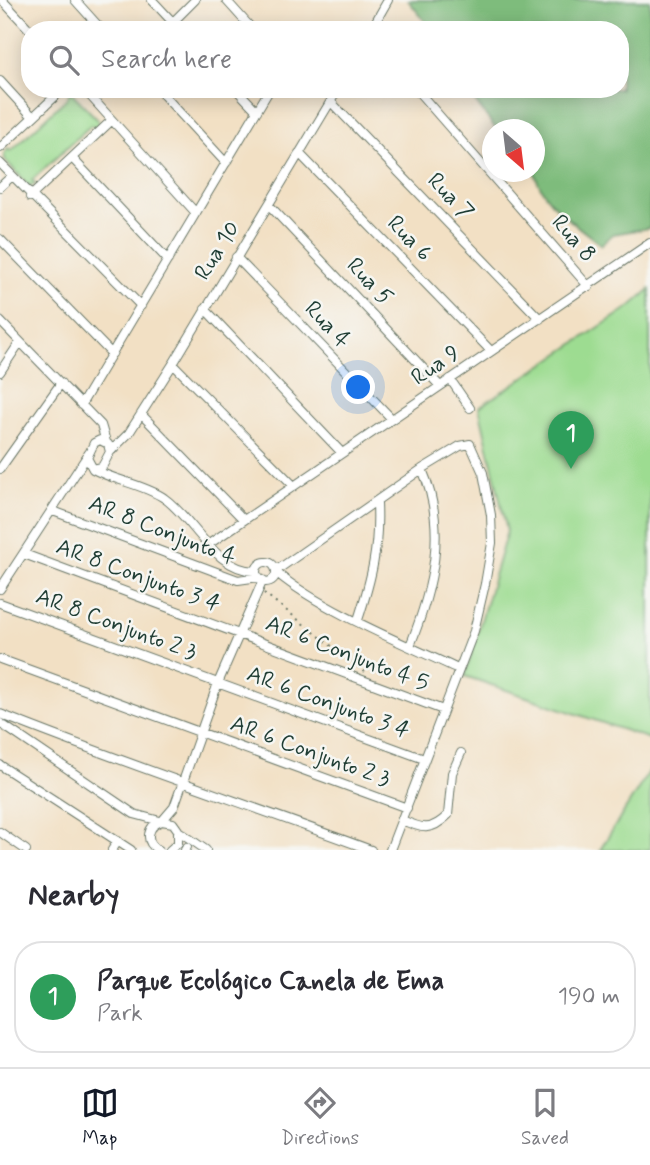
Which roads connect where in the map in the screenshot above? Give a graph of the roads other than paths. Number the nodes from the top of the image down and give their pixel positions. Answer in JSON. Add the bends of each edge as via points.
{"nodes":[{"id":1,"x":2,"y":0,"type":"edge"},
{"id":2,"x":75,"y":0,"type":"edge"},
{"id":3,"x":152,"y":0,"type":"edge"},
{"id":4,"x":195,"y":0,"type":"edge"},
{"id":5,"x":226,"y":0,"type":"edge"},
{"id":6,"x":388,"y":0,"type":"edge"},
{"id":7,"x":22,"y":21,"type":"edge"},
{"id":8,"x":94,"y":21,"type":"edge"},
{"id":9,"x":171,"y":21,"type":"edge"},
{"id":10,"x":180,"y":21,"type":"edge"},
{"id":11,"x":245,"y":21,"type":"edge"},
{"id":12,"x":376,"y":21,"type":"edge"},
{"id":13,"x":0,"y":81,"type":"edge"},
{"id":14,"x":53,"y":98,"type":"edge"},
{"id":15,"x":166,"y":98,"type":"edge"},
{"id":16,"x":245,"y":98,"type":"edge"},
{"id":17,"x":265,"y":98,"type":"edge"},
{"id":18,"x":333,"y":98,"type":"edge"},
{"id":19,"x":424,"y":98,"type":"edge"},
{"id":20,"x":93,"y":99,"type":"edge"},
{"id":21,"x":331,"y":102,"type":"junction"},
{"id":22,"x":257,"y":111,"type":"junction"},
{"id":23,"x":33,"y":117,"type":"junction"},
{"id":24,"x":112,"y":120,"type":"junction"},
{"id":25,"x":0,"y":148,"type":"edge"},
{"id":26,"x":299,"y":153,"type":"junction"},
{"id":27,"x":72,"y":158,"type":"junction"},
{"id":28,"x":0,"y":163,"type":"edge"},
{"id":29,"x":226,"y":163,"type":"junction"},
{"id":30,"x":12,"y":176,"type":"junction"},
{"id":31,"x":0,"y":187,"type":"edge"},
{"id":32,"x":30,"y":197,"type":"junction"},
{"id":33,"x":270,"y":205,"type":"junction"},
{"id":34,"x":196,"y":213,"type":"junction"},
{"id":35,"x":0,"y":239,"type":"edge"},
{"id":36,"x":650,"y":243,"type":"edge"},
{"id":37,"x":236,"y":257,"type":"junction"},
{"id":38,"x":168,"y":260,"type":"junction"},
{"id":39,"x":589,"y":287,"type":"junction"},
{"id":40,"x":141,"y":306,"type":"junction"},
{"id":41,"x":205,"y":309,"type":"junction"},
{"id":42,"x":540,"y":319,"type":"junction"},
{"id":43,"x":0,"y":321,"type":"edge"},
{"id":44,"x":20,"y":342,"type":"junction"},
{"id":45,"x":491,"y":351,"type":"junction"},
{"id":46,"x":112,"y":354,"type":"junction"},
{"id":47,"x":173,"y":364,"type":"junction"},
{"id":48,"x":0,"y":372,"type":"edge"},
{"id":49,"x":450,"y":379,"type":"junction"},
{"id":50,"x":61,"y":383,"type":"junction"},
{"id":51,"x":440,"y":386,"type":"junction"},
{"id":52,"x":81,"y":405,"type":"junction"},
{"id":53,"x":470,"y":408,"type":"dead end"},
{"id":54,"x":141,"y":414,"type":"junction"},
{"id":55,"x":95,"y":418,"type":"junction"},
{"id":56,"x":392,"y":419,"type":"junction"},
{"id":57,"x":94,"y":443,"type":"junction"},
{"id":58,"x":108,"y":446,"type":"junction"},
{"id":59,"x":89,"y":453,"type":"junction"},
{"id":60,"x":341,"y":453,"type":"junction"},
{"id":61,"x":105,"y":464,"type":"junction"},
{"id":62,"x":91,"y":468,"type":"junction"},
{"id":63,"x":0,"y":469,"type":"edge"},
{"id":64,"x":422,"y":469,"type":"junction"},
{"id":65,"x":119,"y":480,"type":"junction"},
{"id":66,"x":70,"y":481,"type":"junction"},
{"id":67,"x":293,"y":485,"type":"junction"},
{"id":68,"x":377,"y":503,"type":"junction"},
{"id":69,"x":53,"y":510,"type":"junction"},
{"id":70,"x":243,"y":519,"type":"junction"},
{"id":71,"x":209,"y":544,"type":"junction"},
{"id":72,"x":24,"y":554,"type":"junction"},
{"id":73,"x":295,"y":557,"type":"junction"},
{"id":74,"x":267,"y":564,"type":"junction"},
{"id":75,"x":267,"y":575,"type":"junction"},
{"id":76,"x":3,"y":576,"type":"edge"},
{"id":77,"x":0,"y":589,"type":"edge"},
{"id":78,"x":0,"y":603,"type":"edge"},
{"id":79,"x":358,"y":620,"type":"junction"},
{"id":80,"x":239,"y":634,"type":"junction"},
{"id":81,"x":410,"y":646,"type":"junction"},
{"id":82,"x":0,"y":659,"type":"edge"},
{"id":83,"x":458,"y":669,"type":"junction"},
{"id":84,"x":218,"y":683,"type":"junction"},
{"id":85,"x":443,"y":710,"type":"junction"},
{"id":86,"x":0,"y":714,"type":"edge"},
{"id":87,"x":0,"y":723,"type":"edge"},
{"id":88,"x":200,"y":734,"type":"junction"},
{"id":89,"x":461,"y":752,"type":"dead end"},
{"id":90,"x":424,"y":759,"type":"junction"},
{"id":91,"x":0,"y":765,"type":"edge"},
{"id":92,"x":183,"y":781,"type":"junction"},
{"id":93,"x":174,"y":808,"type":"junction"},
{"id":94,"x":407,"y":808,"type":"junction"},
{"id":95,"x":134,"y":814,"type":"junction"},
{"id":96,"x":402,"y":820,"type":"junction"},
{"id":97,"x":161,"y":821,"type":"junction"},
{"id":98,"x":178,"y":829,"type":"junction"},
{"id":99,"x":0,"y":832,"type":"edge"},
{"id":100,"x":149,"y":838,"type":"junction"},
{"id":101,"x":118,"y":841,"type":"junction"},
{"id":102,"x":186,"y":848,"type":"edge"},
{"id":103,"x":173,"y":849,"type":"edge"},
{"id":104,"x":203,"y":849,"type":"edge"},
{"id":105,"x":26,"y":850,"type":"edge"},
{"id":106,"x":112,"y":850,"type":"edge"},
{"id":107,"x":131,"y":850,"type":"edge"},
{"id":108,"x":146,"y":850,"type":"edge"},
{"id":109,"x":158,"y":850,"type":"edge"},
{"id":110,"x":370,"y":850,"type":"edge"},
{"id":111,"x":390,"y":850,"type":"edge"}],
"edges":[{"from":1,"to":7,"type":"street"},
{"from":2,"to":8,"type":"street"},
{"from":3,"to":9,"type":"street"},
{"from":4,"to":10,"type":"street"},
{"from":5,"to":11,"type":"street"},
{"from":6,"to":12,"type":"street"},
{"from":13,"to":23,"type":"street"},
{"from":14,"to":23,"type":"street"},
{"from":15,"to":29,"type":"street"},
{"from":16,"to":22,"type":"street"},
{"from":17,"to":22,"type":"street"},
{"from":18,"to":21,"type":"street","name":"Rua 10"},
{"from":19,"to":39,"type":"street","name":"Rua 8"},
{"from":20,"to":24,"type":"street"},
{"from":21,"to":26,"type":"street","name":"Rua 10"},
{"from":21,"to":42,"type":"street","name":"Rua 7"},
{"from":22,"to":29,"type":"street"},
{"from":23,"to":25,"type":"street"},
{"from":24,"to":27,"type":"street"},
{"from":24,"to":34,"type":"street"},
{"from":26,"to":33,"type":"street","name":"Rua 10"},
{"from":26,"to":45,"type":"street","name":"Rua 6"},
{"from":27,"to":32,"type":"street"},
{"from":27,"to":38,"type":"street"},
{"from":28,"to":30,"type":"street"},
{"from":29,"to":34,"type":"street"},
{"from":30,"to":31,"type":"street"},
{"from":30,"to":32,"type":"street"},
{"from":32,"to":40,"type":"street"},
{"from":33,"to":37,"type":"street","name":"Rua 10"},
{"from":33,"to":51,"type":"street","name":"Rua 5"},
{"from":34,"to":38,"type":"street"},
{"from":35,"to":46,"type":"street"},
{"from":36,"to":39,"type":"street","name":"Rua 9"},
{"from":37,"to":41,"type":"street","name":"Rua 10"},
{"from":37,"to":56,"type":"street","name":"Rua 4"},
{"from":38,"to":40,"type":"street"},
{"from":39,"to":42,"type":"street","name":"Rua 9"},
{"from":40,"to":46,"type":"street"},
{"from":41,"to":47,"type":"street","name":"Rua 10"},
{"from":41,"to":60,"type":"street"},
{"from":42,"to":45,"type":"street","name":"Rua 9"},
{"from":43,"to":44,"type":"street"},
{"from":44,"to":48,"type":"street"},
{"from":44,"to":50,"type":"street"},
{"from":45,"to":49,"type":"street","name":"Rua 9"},
{"from":46,"to":52,"type":"street"},
{"from":47,"to":54,"type":"street","name":"Rua 10"},
{"from":47,"to":67,"type":"street"},
{"from":49,"to":51,"type":"street","name":"Rua 9"},
{"from":49,"to":53,"type":"street"},
{"from":50,"to":52,"type":"street"},
{"from":50,"to":63,"type":"street"},
{"from":51,"to":56,"type":"street","name":"Rua 9"},
{"from":52,"to":55,"type":"street"},
{"from":54,"to":58,"type":"street","name":"Rua 10","via":[[129,433]]},
{"from":54,"to":70,"type":"street"},
{"from":55,"to":57,"type":"street","via":[[98,431]]},
{"from":55,"to":58,"type":"street"},
{"from":56,"to":60,"type":"street","name":"Rua 9"},
{"from":57,"to":58,"type":"street"},
{"from":57,"to":59,"type":"street"},
{"from":58,"to":61,"type":"street"},
{"from":59,"to":62,"type":"street","via":[[86,458]]},
{"from":59,"to":66,"type":"street"},
{"from":60,"to":67,"type":"street","name":"Rua 9"},
{"from":61,"to":62,"type":"street"},
{"from":61,"to":65,"type":"street"},
{"from":62,"to":65,"type":"street"},
{"from":62,"to":66,"type":"street"},
{"from":64,"to":68,"type":"street"},
{"from":64,"to":81,"type":"street","via":[[436,513],[437,540],[433,571]]},
{"from":64,"to":83,"type":"street","via":[[465,444],[474,447],[485,483],[492,543],[474,631]]},
{"from":65,"to":71,"type":"street","via":[[166,500]]},
{"from":66,"to":69,"type":"street"},
{"from":67,"to":70,"type":"street","name":"Rua 9"},
{"from":68,"to":73,"type":"street"},
{"from":68,"to":79,"type":"street","via":[[375,566]]},
{"from":69,"to":72,"type":"street"},
{"from":69,"to":75,"type":"street","name":"AR 8 Conjunto 4","via":[[238,580]]},
{"from":70,"to":71,"type":"street","name":"Rua 9"},
{"from":71,"to":75,"type":"street","via":[[238,569]]},
{"from":72,"to":76,"type":"street"},
{"from":72,"to":80,"type":"street","name":"AR 8 Conjunto 3 4"},
{"from":73,"to":74,"type":"street"},
{"from":73,"to":75,"type":"street"},
{"from":74,"to":75,"type":"street"},
{"from":74,"to":75,"type":"street","via":[[258,565]]},
{"from":75,"to":79,"type":"street"},
{"from":75,"to":80,"type":"street"},
{"from":76,"to":77,"type":"street"},
{"from":78,"to":84,"type":"street","name":"AR 8 Conjunto 2 3"},
{"from":79,"to":81,"type":"street"},
{"from":80,"to":84,"type":"street"},
{"from":80,"to":85,"type":"street","name":"AR 6 Conjunto 4 5"},
{"from":81,"to":83,"type":"street"},
{"from":82,"to":88,"type":"street","name":"AR 6 Conjunto 2 3"},
{"from":83,"to":85,"type":"street"},
{"from":84,"to":88,"type":"street"},
{"from":84,"to":90,"type":"street","name":"AR 6 Conjunto 3 4"},
{"from":85,"to":90,"type":"street"},
{"from":86,"to":92,"type":"street","via":[[98,754]]},
{"from":87,"to":95,"type":"street"},
{"from":88,"to":92,"type":"street"},
{"from":88,"to":94,"type":"street","name":"AR 6 Conjunto 2 3"},
{"from":89,"to":96,"type":"street","via":[[452,773],[448,815],[423,830]]},
{"from":90,"to":94,"type":"street"},
{"from":91,"to":101,"type":"street"},
{"from":92,"to":93,"type":"street"},
{"from":92,"to":110,"type":"street"},
{"from":93,"to":97,"type":"street"},
{"from":93,"to":98,"type":"street"},
{"from":94,"to":96,"type":"street"},
{"from":95,"to":97,"type":"street"},
{"from":95,"to":100,"type":"street"},
{"from":96,"to":111,"type":"street"},
{"from":97,"to":98,"type":"street"},
{"from":97,"to":100,"type":"street","via":[[153,825]]},
{"from":98,"to":103,"type":"street"},
{"from":98,"to":104,"type":"street"},
{"from":99,"to":105,"type":"street"},
{"from":100,"to":108,"type":"street"},
{"from":100,"to":109,"type":"street"},
{"from":101,"to":106,"type":"street"},
{"from":101,"to":107,"type":"street"},
{"from":102,"to":103,"type":"street"},
{"from":102,"to":104,"type":"street"}]}
